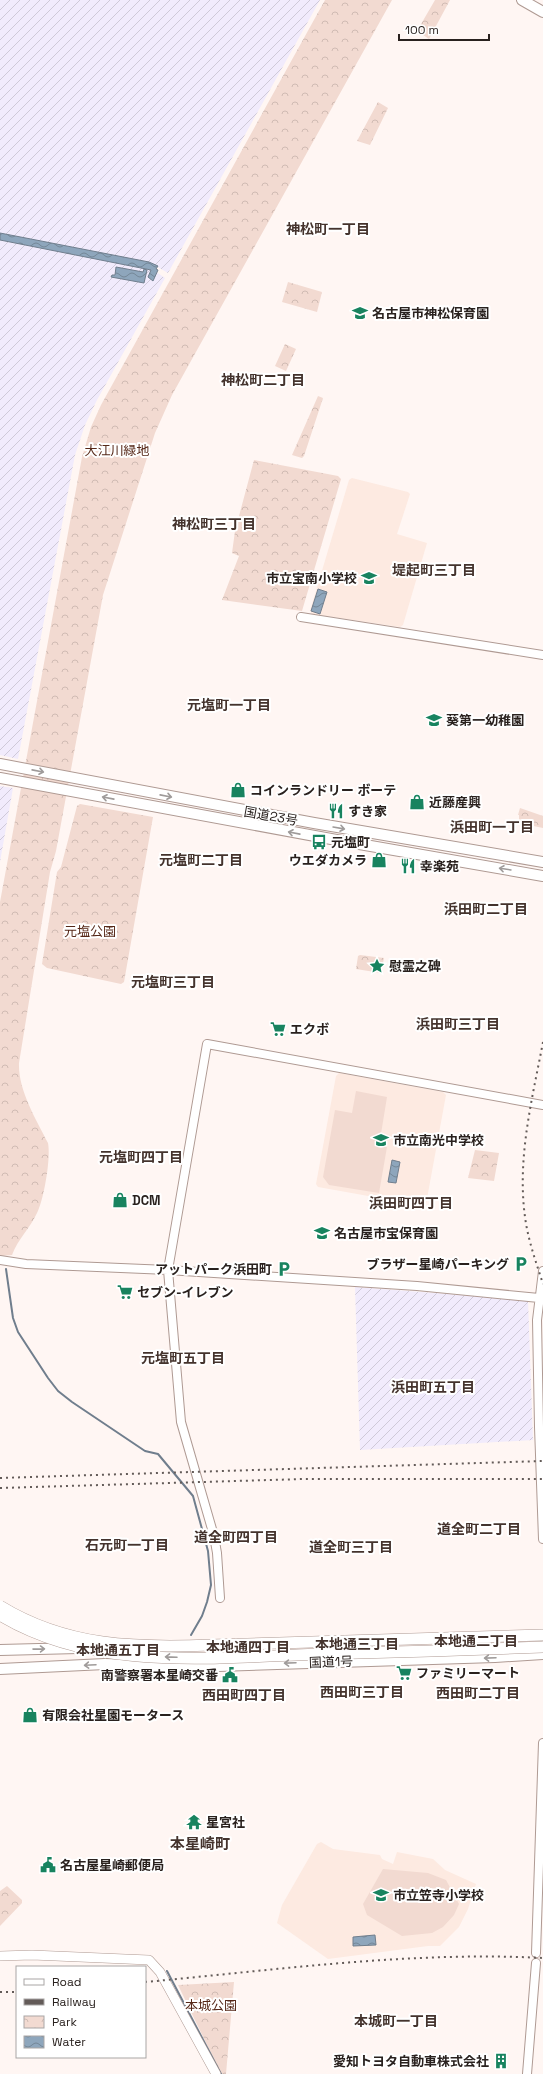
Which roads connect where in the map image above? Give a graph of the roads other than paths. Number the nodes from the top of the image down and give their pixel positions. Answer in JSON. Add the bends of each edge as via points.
{"nodes":[{"id":1,"x":522,"y":0,"type":"edge"},
{"id":2,"x":543,"y":12,"type":"edge"},
{"id":3,"x":301,"y":618,"type":"dead end"},
{"id":4,"x":543,"y":655,"type":"edge"},
{"id":5,"x":0,"y":764,"type":"edge"},
{"id":6,"x":0,"y":778,"type":"edge"},
{"id":7,"x":543,"y":862,"type":"edge"},
{"id":8,"x":543,"y":876,"type":"edge"},
{"id":9,"x":543,"y":1105,"type":"edge"},
{"id":10,"x":0,"y":1260,"type":"edge"},
{"id":11,"x":168,"y":1270,"type":"junction"},
{"id":12,"x":543,"y":1271,"type":"edge"},
{"id":13,"x":539,"y":1298,"type":"junction"},
{"id":14,"x":543,"y":1539,"type":"edge"},
{"id":15,"x":220,"y":1598,"type":"dead end"},
{"id":16,"x":0,"y":1606,"type":"edge"},
{"id":17,"x":0,"y":1615,"type":"edge"},
{"id":18,"x":543,"y":1632,"type":"edge"},
{"id":19,"x":543,"y":1635,"type":"edge"},
{"id":20,"x":543,"y":1641,"type":"edge"},
{"id":21,"x":543,"y":1647,"type":"edge"},
{"id":22,"x":0,"y":1650,"type":"edge"},
{"id":23,"x":543,"y":1654,"type":"edge"},
{"id":24,"x":308,"y":1663,"type":"junction"},
{"id":25,"x":0,"y":1669,"type":"edge"},
{"id":26,"x":543,"y":1743,"type":"edge"},
{"id":27,"x":536,"y":1954,"type":"dead end"},
{"id":28,"x":0,"y":1956,"type":"edge"},
{"id":29,"x":536,"y":1962,"type":"dead end"},
{"id":30,"x":216,"y":2074,"type":"edge"},
{"id":31,"x":527,"y":2074,"type":"edge"}],
"edges":[{"from":1,"to":2,"type":"highway"},
{"from":3,"to":4,"type":"street"},
{"from":5,"to":7,"type":"highway","name":"国道23号","one_way":true,"via":[[245,811]]},
{"from":8,"to":6,"type":"highway","name":"国道23号","one_way":true},
{"from":9,"to":11,"type":"street","via":[[207,1044]]},
{"from":10,"to":11,"type":"street","via":[[26,1264]]},
{"from":11,"to":13,"type":"street","via":[[417,1286]]},
{"from":11,"to":15,"type":"street","via":[[181,1422],[215,1542]]},
{"from":12,"to":13,"type":"street"},
{"from":13,"to":14,"type":"street","via":[[539,1427]]},
{"from":16,"to":19,"type":"highway","bridge":true,"via":[[48,1628],[95,1642],[139,1647]]},
{"from":21,"to":17,"type":"highway","one_way":true,"bridge":true,"via":[[210,1657],[136,1656],[59,1642]]},
{"from":22,"to":18,"type":"highway","name":"国道1号","one_way":true},
{"from":20,"to":24,"type":"highway","via":[[320,1649]]},
{"from":23,"to":24,"type":"highway","name":"国道1号","one_way":true,"via":[[495,1658]]},
{"from":24,"to":25,"type":"highway","name":"国道1号","one_way":true,"via":[[188,1668],[105,1664]]},
{"from":26,"to":27,"type":"street"},
{"from":28,"to":30,"type":"main road","via":[[148,1960],[160,1972]]},
{"from":29,"to":31,"type":"street"}]}
